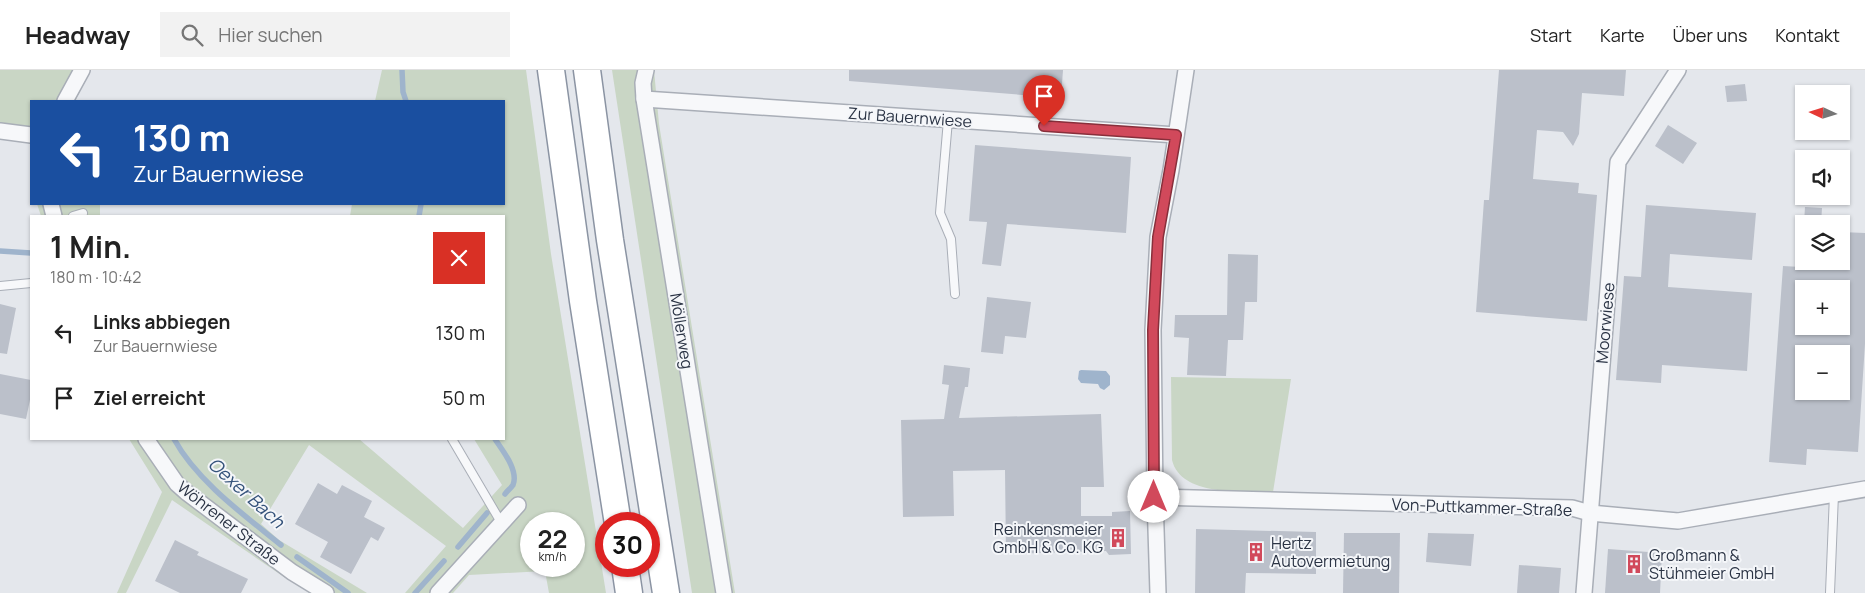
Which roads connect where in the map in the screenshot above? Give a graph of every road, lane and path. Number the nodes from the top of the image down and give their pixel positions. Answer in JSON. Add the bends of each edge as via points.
{"nodes":[{"id":1,"x":82,"y":70,"type":"edge"},
{"id":2,"x":551,"y":70,"type":"edge"},
{"id":3,"x":586,"y":70,"type":"edge"},
{"id":4,"x":646,"y":70,"type":"edge"},
{"id":5,"x":1186,"y":70,"type":"edge"},
{"id":6,"x":1678,"y":70,"type":"edge"},
{"id":7,"x":644,"y":99,"type":"junction"},
{"id":8,"x":67,"y":100,"type":"edge"},
{"id":9,"x":948,"y":120,"type":"junction"},
{"id":10,"x":0,"y":131,"type":"edge"},
{"id":11,"x":30,"y":135,"type":"edge"},
{"id":12,"x":1176,"y":135,"type":"junction"},
{"id":13,"x":83,"y":213,"type":"dead end"},
{"id":14,"x":76,"y":215,"type":"edge"},
{"id":15,"x":30,"y":283,"type":"edge"},
{"id":16,"x":0,"y":286,"type":"edge"},
{"id":17,"x":955,"y":294,"type":"dead end"},
{"id":18,"x":147,"y":440,"type":"edge"},
{"id":19,"x":453,"y":440,"type":"edge"},
{"id":20,"x":1865,"y":489,"type":"edge"},
{"id":21,"x":1834,"y":494,"type":"junction"},
{"id":22,"x":1154,"y":497,"type":"junction"},
{"id":23,"x":518,"y":505,"type":"dead end"},
{"id":24,"x":616,"y":512,"type":"edge"},
{"id":25,"x":1590,"y":513,"type":"junction"},
{"id":26,"x":502,"y":524,"type":"junction"},
{"id":27,"x":627,"y":577,"type":"edge"},
{"id":28,"x":326,"y":593,"type":"edge"},
{"id":29,"x":438,"y":593,"type":"edge"},
{"id":30,"x":629,"y":593,"type":"edge"},
{"id":31,"x":666,"y":593,"type":"edge"},
{"id":32,"x":724,"y":593,"type":"edge"},
{"id":33,"x":1158,"y":593,"type":"edge"},
{"id":34,"x":1584,"y":593,"type":"edge"},
{"id":35,"x":1830,"y":593,"type":"edge"}],
"edges":[{"from":1,"to":8,"type":"street"},
{"from":2,"to":24,"type":"highway"},
{"from":3,"to":31,"type":"highway","via":[[611,250]]},
{"from":4,"to":7,"type":"street","name":"Möllerweg"},
{"from":5,"to":12,"type":"street"},
{"from":6,"to":25,"type":"street","name":"Moorwiese","via":[[1618,162]]},
{"from":7,"to":9,"type":"street","name":"Zur Bauernwiese"},
{"from":7,"to":32,"type":"street","name":"Möllerweg"},
{"from":9,"to":12,"type":"street","name":"Zur Bauernwiese"},
{"from":9,"to":17,"type":"lane","via":[[940,213],[951,239]]},
{"from":10,"to":11,"type":"street"},
{"from":12,"to":22,"type":"street","via":[[1158,237],[1153,330]]},
{"from":13,"to":14,"type":"lane"},
{"from":15,"to":16,"type":"lane"},
{"from":18,"to":28,"type":"street","name":"Wöhrener Straße","via":[[186,492],[292,572]]},
{"from":19,"to":26,"type":"lane"},
{"from":20,"to":21,"type":"street","name":"Von-Puttkammer-Straße"},
{"from":21,"to":25,"type":"street","name":"Von-Puttkammer-Straße","via":[[1678,521]]},
{"from":21,"to":35,"type":"lane"},
{"from":22,"to":25,"type":"street","name":"Von-Puttkammer-Straße","via":[[1572,508]]},
{"from":22,"to":33,"type":"street"},
{"from":23,"to":26,"type":"street"},
{"from":25,"to":34,"type":"street","name":"Moorwiese"},
{"from":26,"to":29,"type":"street"},
{"from":27,"to":30,"type":"highway"}]}
